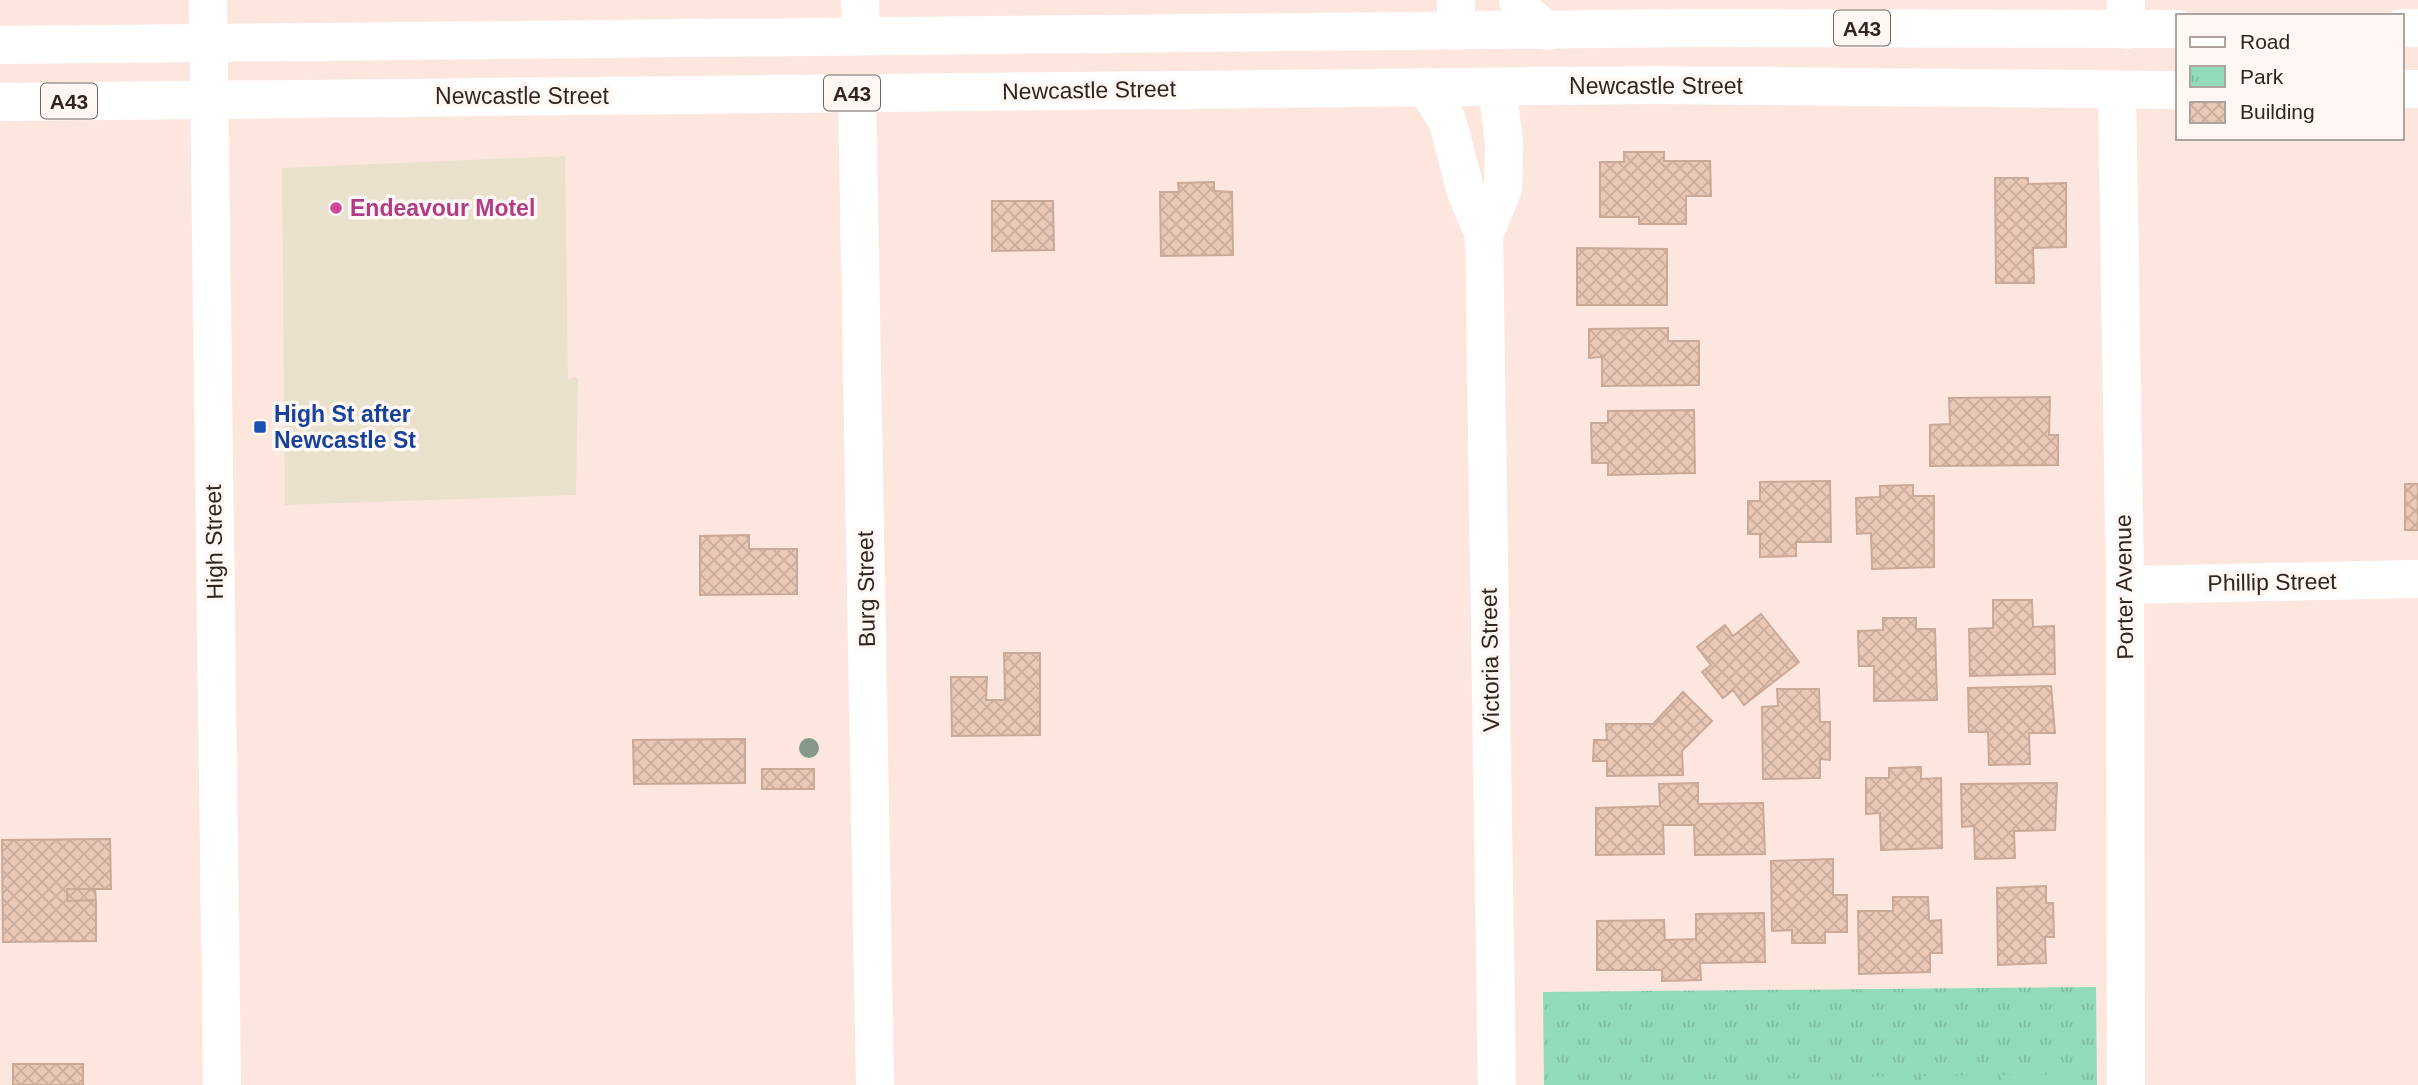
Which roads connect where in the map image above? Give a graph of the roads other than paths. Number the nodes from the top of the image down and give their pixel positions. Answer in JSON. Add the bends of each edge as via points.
{"nodes":[{"id":1,"x":208,"y":0,"type":"edge"},
{"id":2,"x":1518,"y":0,"type":"edge"},
{"id":3,"x":1456,"y":15,"type":"edge"},
{"id":4,"x":2126,"y":15,"type":"edge"},
{"id":5,"x":860,"y":17,"type":"edge"},
{"id":6,"x":2176,"y":28,"type":"edge"},
{"id":7,"x":1547,"y":31,"type":"junction"},
{"id":8,"x":1371,"y":33,"type":"junction"},
{"id":9,"x":208,"y":41,"type":"junction"},
{"id":10,"x":0,"y":45,"type":"edge"},
{"id":11,"x":1566,"y":86,"type":"junction"},
{"id":12,"x":1426,"y":87,"type":"junction"},
{"id":13,"x":1497,"y":87,"type":"junction"},
{"id":14,"x":2117,"y":90,"type":"junction"},
{"id":15,"x":2176,"y":90,"type":"edge"},
{"id":16,"x":857,"y":93,"type":"junction"},
{"id":17,"x":0,"y":102,"type":"edge"},
{"id":18,"x":207,"y":102,"type":"junction"},
{"id":19,"x":1484,"y":235,"type":"junction"},
{"id":20,"x":2418,"y":579,"type":"edge"},
{"id":21,"x":2125,"y":585,"type":"junction"},
{"id":22,"x":222,"y":1085,"type":"edge"},
{"id":23,"x":875,"y":1085,"type":"edge"},
{"id":24,"x":1497,"y":1085,"type":"edge"},
{"id":25,"x":2126,"y":1085,"type":"edge"}],
"edges":[{"from":1,"to":9,"type":"main road","name":"High Street"},
{"from":2,"to":7,"type":"main road"},
{"from":3,"to":7,"type":"main road","number":"A43"},
{"from":3,"to":8,"type":"main road","number":"A43"},
{"from":3,"to":11,"type":"main road","via":[[1482,49]]},
{"from":4,"to":6,"type":"main road","number":"A43"},
{"from":4,"to":7,"type":"main road","number":"A43"},
{"from":5,"to":8,"type":"main road","number":"A43"},
{"from":5,"to":9,"type":"main road","number":"A43"},
{"from":8,"to":13,"type":"main road","via":[[1441,57]]},
{"from":9,"to":10,"type":"main road","number":"A43"},
{"from":9,"to":18,"type":"main road","name":"High Street"},
{"from":11,"to":13,"type":"main road","name":"Newcastle Street","number":"A43"},
{"from":11,"to":14,"type":"main road","name":"Newcastle Street","number":"A43"},
{"from":12,"to":13,"type":"main road","name":"Newcastle Street","number":"A43"},
{"from":12,"to":16,"type":"main road","name":"Newcastle Street","number":"A43"},
{"from":12,"to":19,"type":"main road","name":"Victoria Street","via":[[1447,120],[1465,192]]},
{"from":13,"to":19,"type":"main road","name":"Victoria Street","via":[[1504,142],[1503,189]]},
{"from":14,"to":15,"type":"main road","name":"Newcastle Street","number":"A43"},
{"from":14,"to":21,"type":"main road","name":"Porter Avenue"},
{"from":16,"to":18,"type":"main road","name":"Newcastle Street","number":"A43","via":[[290,97]]},
{"from":16,"to":23,"type":"main road","name":"Burg Street"},
{"from":17,"to":18,"type":"main road","name":"Newcastle Street","number":"A43"},
{"from":18,"to":22,"type":"main road","name":"High Street"},
{"from":19,"to":24,"type":"main road","name":"Victoria Street"},
{"from":20,"to":21,"type":"main road","name":"Phillip Street"},
{"from":21,"to":25,"type":"main road","name":"Porter Avenue"}]}
